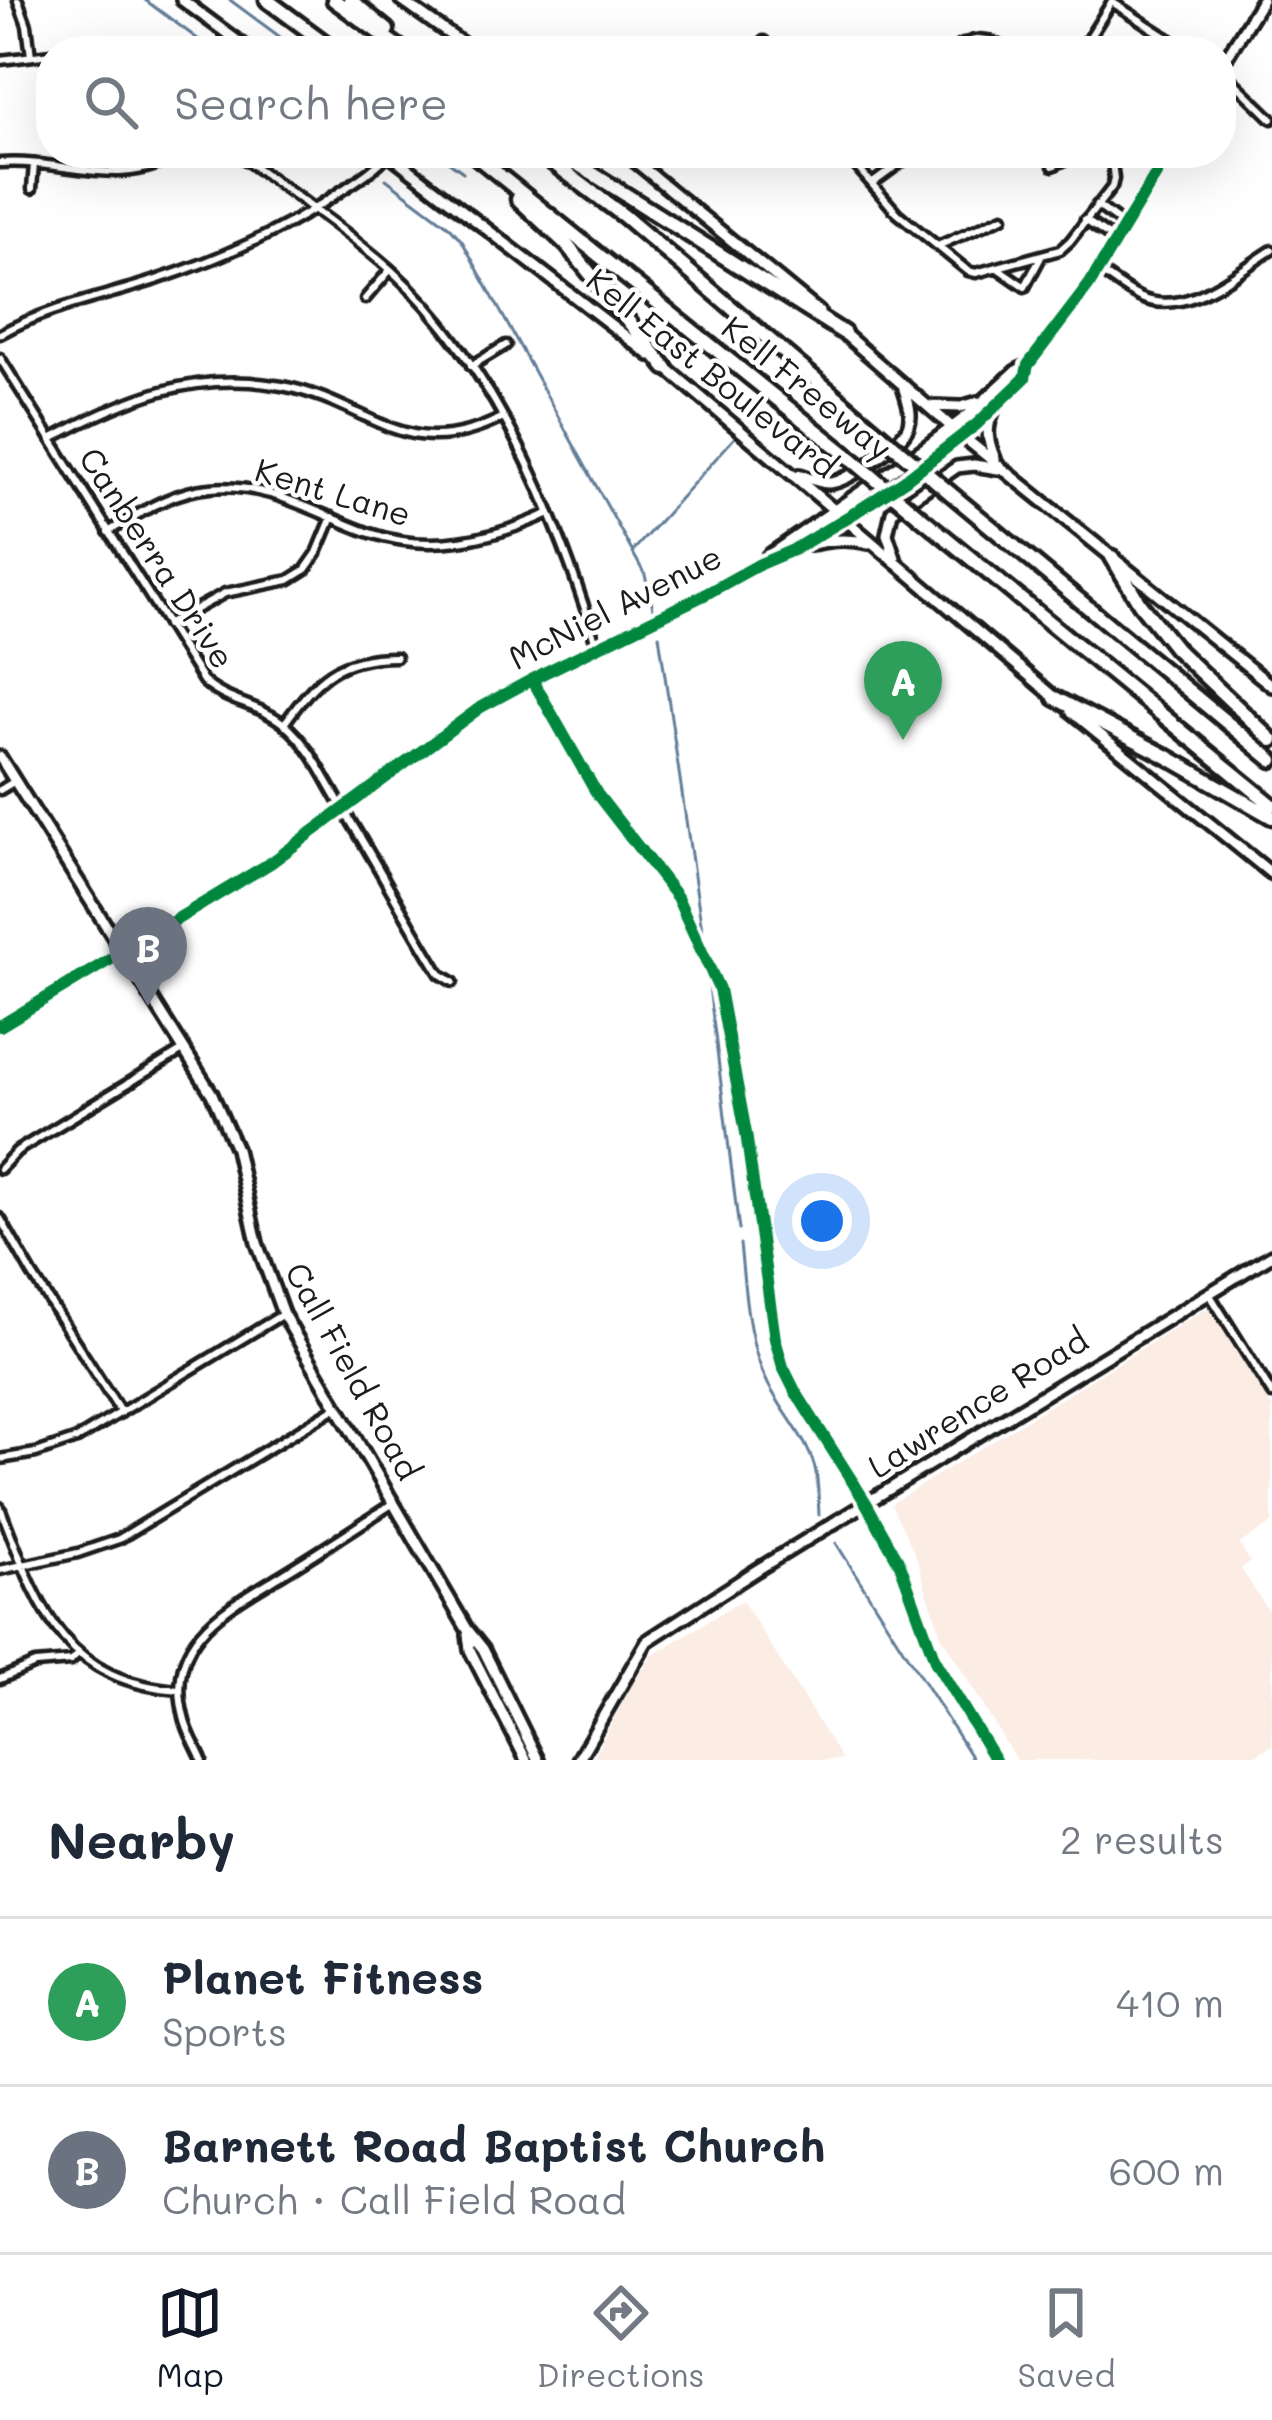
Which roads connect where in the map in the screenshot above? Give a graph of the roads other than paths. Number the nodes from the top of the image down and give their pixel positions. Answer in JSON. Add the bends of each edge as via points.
{"nodes":[{"id":1,"x":18,"y":0,"type":"edge"},
{"id":2,"x":182,"y":0,"type":"edge"},
{"id":3,"x":267,"y":0,"type":"edge"},
{"id":4,"x":334,"y":0,"type":"edge"},
{"id":5,"x":350,"y":0,"type":"edge"},
{"id":6,"x":401,"y":0,"type":"edge"},
{"id":7,"x":1262,"y":0,"type":"edge"},
{"id":8,"x":1113,"y":1,"type":"edge"},
{"id":9,"x":231,"y":36,"type":"edge"},
{"id":10,"x":316,"y":36,"type":"edge"},
{"id":11,"x":386,"y":36,"type":"edge"},
{"id":12,"x":390,"y":36,"type":"edge"},
{"id":13,"x":452,"y":36,"type":"edge"},
{"id":14,"x":1091,"y":36,"type":"edge"},
{"id":15,"x":1166,"y":36,"type":"edge"},
{"id":16,"x":1236,"y":44,"type":"edge"},
{"id":17,"x":31,"y":56,"type":"junction"},
{"id":18,"x":36,"y":56,"type":"edge"},
{"id":19,"x":0,"y":60,"type":"edge"},
{"id":20,"x":1236,"y":84,"type":"edge"},
{"id":21,"x":1272,"y":119,"type":"edge"},
{"id":22,"x":0,"y":163,"type":"edge"},
{"id":23,"x":34,"y":164,"type":"joint"},
{"id":24,"x":68,"y":168,"type":"edge"},
{"id":25,"x":153,"y":168,"type":"edge"},
{"id":26,"x":257,"y":168,"type":"edge"},
{"id":27,"x":374,"y":168,"type":"edge"},
{"id":28,"x":408,"y":168,"type":"edge"},
{"id":29,"x":487,"y":168,"type":"edge"},
{"id":30,"x":490,"y":168,"type":"edge"},
{"id":31,"x":560,"y":168,"type":"edge"},
{"id":32,"x":584,"y":168,"type":"edge"},
{"id":33,"x":644,"y":168,"type":"edge"},
{"id":34,"x":858,"y":168,"type":"edge"},
{"id":35,"x":894,"y":168,"type":"edge"},
{"id":36,"x":1112,"y":168,"type":"edge"},
{"id":37,"x":1160,"y":168,"type":"edge"},
{"id":38,"x":872,"y":184,"type":"junction"},
{"id":39,"x":32,"y":188,"type":"dead end"},
{"id":40,"x":1097,"y":205,"type":"junction"},
{"id":41,"x":314,"y":210,"type":"junction"},
{"id":42,"x":1003,"y":217,"type":"dead end"},
{"id":43,"x":1084,"y":220,"type":"junction"},
{"id":44,"x":1125,"y":226,"type":"junction"},
{"id":45,"x":1116,"y":241,"type":"junction"},
{"id":46,"x":939,"y":245,"type":"junction"},
{"id":47,"x":1272,"y":250,"type":"edge"},
{"id":48,"x":1041,"y":257,"type":"junction"},
{"id":49,"x":999,"y":268,"type":"junction"},
{"id":50,"x":390,"y":270,"type":"junction"},
{"id":51,"x":1098,"y":270,"type":"junction"},
{"id":52,"x":364,"y":299,"type":"dead end"},
{"id":53,"x":844,"y":333,"type":"junction"},
{"id":54,"x":0,"y":334,"type":"edge"},
{"id":55,"x":506,"y":344,"type":"dead end"},
{"id":56,"x":0,"y":358,"type":"edge"},
{"id":57,"x":1028,"y":365,"type":"junction"},
{"id":58,"x":471,"y":366,"type":"junction"},
{"id":59,"x":666,"y":368,"type":"junction"},
{"id":60,"x":904,"y":386,"type":"junction"},
{"id":61,"x":983,"y":400,"type":"junction"},
{"id":62,"x":926,"y":405,"type":"junction"},
{"id":63,"x":998,"y":405,"type":"junction"},
{"id":64,"x":502,"y":418,"type":"junction"},
{"id":65,"x":952,"y":428,"type":"junction"},
{"id":66,"x":962,"y":436,"type":"junction"},
{"id":67,"x":51,"y":440,"type":"junction"},
{"id":68,"x":1000,"y":467,"type":"junction"},
{"id":69,"x":790,"y":471,"type":"junction"},
{"id":70,"x":805,"y":483,"type":"junction"},
{"id":71,"x":835,"y":508,"type":"junction"},
{"id":72,"x":550,"y":513,"type":"junction"},
{"id":73,"x":332,"y":517,"type":"junction"},
{"id":74,"x":846,"y":518,"type":"junction"},
{"id":75,"x":809,"y":526,"type":"junction"},
{"id":76,"x":108,"y":532,"type":"junction"},
{"id":77,"x":876,"y":544,"type":"junction"},
{"id":78,"x":793,"y":550,"type":"junction"},
{"id":79,"x":1112,"y":557,"type":"junction"},
{"id":80,"x":896,"y":562,"type":"junction"},
{"id":81,"x":760,"y":564,"type":"junction"},
{"id":82,"x":167,"y":625,"type":"junction"},
{"id":83,"x":597,"y":647,"type":"junction"},
{"id":84,"x":396,"y":657,"type":"dead end"},
{"id":85,"x":532,"y":679,"type":"junction"},
{"id":86,"x":1272,"y":686,"type":"edge"},
{"id":87,"x":1055,"y":698,"type":"junction"},
{"id":88,"x":284,"y":724,"type":"junction"},
{"id":89,"x":1272,"y":740,"type":"edge"},
{"id":90,"x":0,"y":757,"type":"edge"},
{"id":91,"x":1272,"y":760,"type":"edge"},
{"id":92,"x":15,"y":781,"type":"junction"},
{"id":93,"x":0,"y":790,"type":"edge"},
{"id":94,"x":1272,"y":805,"type":"edge"},
{"id":95,"x":344,"y":810,"type":"junction"},
{"id":96,"x":1272,"y":817,"type":"edge"},
{"id":97,"x":1272,"y":874,"type":"edge"},
{"id":98,"x":123,"y":950,"type":"junction"},
{"id":99,"x":453,"y":982,"type":"dead end"},
{"id":100,"x":1,"y":1023,"type":"edge"},
{"id":101,"x":186,"y":1048,"type":"junction"},
{"id":102,"x":0,"y":1168,"type":"edge"},
{"id":103,"x":0,"y":1218,"type":"edge"},
{"id":104,"x":1272,"y":1255,"type":"edge"},
{"id":105,"x":1209,"y":1293,"type":"junction"},
{"id":106,"x":283,"y":1314,"type":"junction"},
{"id":107,"x":1272,"y":1394,"type":"edge"},
{"id":108,"x":337,"y":1407,"type":"junction"},
{"id":109,"x":121,"y":1413,"type":"junction"},
{"id":110,"x":0,"y":1460,"type":"edge"},
{"id":111,"x":394,"y":1503,"type":"junction"},
{"id":112,"x":866,"y":1503,"type":"junction"},
{"id":113,"x":0,"y":1507,"type":"edge"},
{"id":114,"x":23,"y":1564,"type":"junction"},
{"id":115,"x":0,"y":1570,"type":"edge"},
{"id":116,"x":467,"y":1629,"type":"junction"},
{"id":117,"x":78,"y":1654,"type":"junction"},
{"id":118,"x":0,"y":1679,"type":"edge"},
{"id":119,"x":180,"y":1690,"type":"junction"},
{"id":120,"x":202,"y":1760,"type":"edge"},
{"id":121,"x":526,"y":1760,"type":"edge"},
{"id":122,"x":538,"y":1760,"type":"edge"},
{"id":123,"x":578,"y":1760,"type":"edge"},
{"id":124,"x":995,"y":1760,"type":"edge"}],
"edges":[{"from":1,"to":17,"type":"street"},
{"from":2,"to":9,"type":"main road"},
{"from":3,"to":10,"type":"highway"},
{"from":4,"to":11,"type":"highway"},
{"from":5,"to":12,"type":"highway"},
{"from":6,"to":13,"type":"main road"},
{"from":7,"to":16,"type":"main road"},
{"from":8,"to":14,"type":"street"},
{"from":8,"to":15,"type":"street"},
{"from":17,"to":18,"type":"street"},
{"from":17,"to":19,"type":"street"},
{"from":20,"to":21,"type":"street"},
{"from":22,"to":23,"type":"street"},
{"from":23,"to":39,"type":"street"},
{"from":24,"to":25,"type":"street"},
{"from":26,"to":41,"type":"street"},
{"from":27,"to":41,"type":"street"},
{"from":28,"to":59,"type":"main road","name":"Kell East Boulevard"},
{"from":29,"to":59,"type":"highway","via":[[567,245]]},
{"from":30,"to":94,"type":"highway","name":"Kell Freeway","bridge":true},
{"from":31,"to":91,"type":"highway","name":"Kell Freeway","bridge":true},
{"from":32,"to":53,"type":"highway"},
{"from":33,"to":53,"type":"main road"},
{"from":34,"to":38,"type":"street"},
{"from":35,"to":38,"type":"street"},
{"from":36,"to":40,"type":"street","via":[[1112,187]]},
{"from":37,"to":44,"type":"main road","name":"McNiel Avenue"},
{"from":38,"to":46,"type":"street"},
{"from":40,"to":43,"type":"street"},
{"from":40,"to":44,"type":"street"},
{"from":41,"to":50,"type":"street"},
{"from":41,"to":54,"type":"street","via":[[196,266]]},
{"from":42,"to":46,"type":"street"},
{"from":43,"to":45,"type":"street"},
{"from":43,"to":48,"type":"street","via":[[1066,246]]},
{"from":44,"to":45,"type":"main road","name":"McNiel Avenue"},
{"from":45,"to":51,"type":"main road","name":"McNiel Avenue"},
{"from":46,"to":49,"type":"street","via":[[968,271]]},
{"from":47,"to":51,"type":"street","via":[[1179,302],[1138,297]]},
{"from":48,"to":49,"type":"street"},
{"from":48,"to":49,"type":"street","via":[[1025,287]]},
{"from":50,"to":52,"type":"street"},
{"from":50,"to":58,"type":"street"},
{"from":51,"to":57,"type":"main road","name":"McNiel Avenue"},
{"from":53,"to":60,"type":"main road"},
{"from":55,"to":58,"type":"street"},
{"from":56,"to":67,"type":"street","name":"Canberra Drive"},
{"from":57,"to":61,"type":"main road","name":"McNiel Avenue"},
{"from":57,"to":63,"type":"main road","name":"McNiel Avenue"},
{"from":58,"to":64,"type":"street"},
{"from":59,"to":69,"type":"main road","name":"Kell East Boulevard"},
{"from":60,"to":62,"type":"main road"},
{"from":60,"to":69,"type":"main road","via":[[904,435],[854,475],[825,483]]},
{"from":61,"to":62,"type":"main road"},
{"from":61,"to":65,"type":"main road","name":"McNiel Avenue"},
{"from":62,"to":65,"type":"main road"},
{"from":63,"to":66,"type":"main road","name":"McNiel Avenue"},
{"from":63,"to":68,"type":"main road","via":[[987,429]]},
{"from":64,"to":67,"type":"street","via":[[457,435],[406,434],[310,393],[210,381],[105,409]]},
{"from":64,"to":72,"type":"street"},
{"from":65,"to":66,"type":"main road"},
{"from":65,"to":71,"type":"main road","name":"McNiel Avenue"},
{"from":66,"to":68,"type":"main road"},
{"from":66,"to":74,"type":"main road","name":"McNiel Avenue"},
{"from":67,"to":76,"type":"street","name":"Canberra Drive"},
{"from":68,"to":79,"type":"main road"},
{"from":68,"to":80,"type":"main road","via":[[957,466],[892,512],[887,534]]},
{"from":69,"to":70,"type":"main road","name":"Kell East Boulevard"},
{"from":70,"to":71,"type":"main road","name":"Kell East Boulevard"},
{"from":70,"to":75,"type":"main road","via":[[815,508]]},
{"from":71,"to":74,"type":"main road","name":"Kell East Boulevard"},
{"from":71,"to":75,"type":"main road","name":"McNiel Avenue"},
{"from":72,"to":73,"type":"street","name":"Kent Lane","via":[[456,543],[385,537]]},
{"from":72,"to":83,"type":"street"},
{"from":73,"to":76,"type":"street","name":"Kent Lane","via":[[276,494],[210,488],[177,494]]},
{"from":73,"to":82,"type":"street","via":[[305,570],[226,593]]},
{"from":74,"to":77,"type":"main road","name":"Kell East Boulevard"},
{"from":74,"to":78,"type":"main road","name":"McNiel Avenue"},
{"from":75,"to":81,"type":"main road","name":"McNiel Avenue"},
{"from":76,"to":82,"type":"street","name":"Canberra Drive"},
{"from":77,"to":78,"type":"main road","via":[[852,538]]},
{"from":77,"to":80,"type":"main road","name":"Kell East Boulevard"},
{"from":78,"to":81,"type":"main road","name":"McNiel Avenue"},
{"from":79,"to":86,"type":"main road"},
{"from":79,"to":89,"type":"highway","via":[[1176,649]]},
{"from":80,"to":87,"type":"main road","name":"Kell East Boulevard"},
{"from":81,"to":83,"type":"main road","name":"McNiel Avenue"},
{"from":82,"to":88,"type":"street","name":"Canberra Drive","via":[[209,687]]},
{"from":83,"to":85,"type":"main road","name":"McNiel Avenue"},
{"from":84,"to":88,"type":"street","via":[[337,669]]},
{"from":85,"to":95,"type":"main road","name":"McNiel Avenue","via":[[467,716]]},
{"from":85,"to":112,"type":"main road","via":[[597,794],[677,897],[718,989],[783,1367]]},
{"from":87,"to":96,"type":"highway"},
{"from":87,"to":97,"type":"main road","name":"Kell East Boulevard"},
{"from":88,"to":95,"type":"street","name":"Canberra Drive"},
{"from":90,"to":92,"type":"main road","name":"Call Field Road"},
{"from":92,"to":93,"type":"street"},
{"from":92,"to":98,"type":"main road","name":"Call Field Road"},
{"from":95,"to":98,"type":"main road","name":"McNiel Avenue"},
{"from":95,"to":99,"type":"street","name":"Canberra Drive","via":[[440,974]]},
{"from":98,"to":100,"type":"main road","name":"McNiel Avenue"},
{"from":98,"to":101,"type":"main road","name":"Call Field Road"},
{"from":101,"to":102,"type":"street"},
{"from":101,"to":106,"type":"main road","name":"Call Field Road","via":[[236,1149],[256,1244]]},
{"from":103,"to":109,"type":"street"},
{"from":104,"to":105,"type":"main road","name":"Lawrence Road"},
{"from":105,"to":107,"type":"street"},
{"from":105,"to":112,"type":"main road","name":"Lawrence Road"},
{"from":106,"to":108,"type":"main road","name":"Call Field Road"},
{"from":106,"to":109,"type":"street"},
{"from":108,"to":111,"type":"main road","name":"Call Field Road"},
{"from":108,"to":114,"type":"street","via":[[119,1539]]},
{"from":109,"to":110,"type":"street","via":[[66,1443]]},
{"from":111,"to":116,"type":"main road","name":"Call Field Road"},
{"from":111,"to":119,"type":"street","via":[[212,1618],[191,1645]]},
{"from":112,"to":123,"type":"main road","name":"Lawrence Road","via":[[647,1641]]},
{"from":112,"to":124,"type":"main road","via":[[936,1664]]},
{"from":113,"to":114,"type":"street"},
{"from":114,"to":115,"type":"street"},
{"from":114,"to":117,"type":"street","via":[[43,1610]]},
{"from":116,"to":121,"type":"main road","name":"Call Field Road"},
{"from":116,"to":122,"type":"main road","name":"Call Field Road"},
{"from":117,"to":118,"type":"street"},
{"from":117,"to":119,"type":"street","via":[[112,1676]]},
{"from":119,"to":120,"type":"street"}]}
